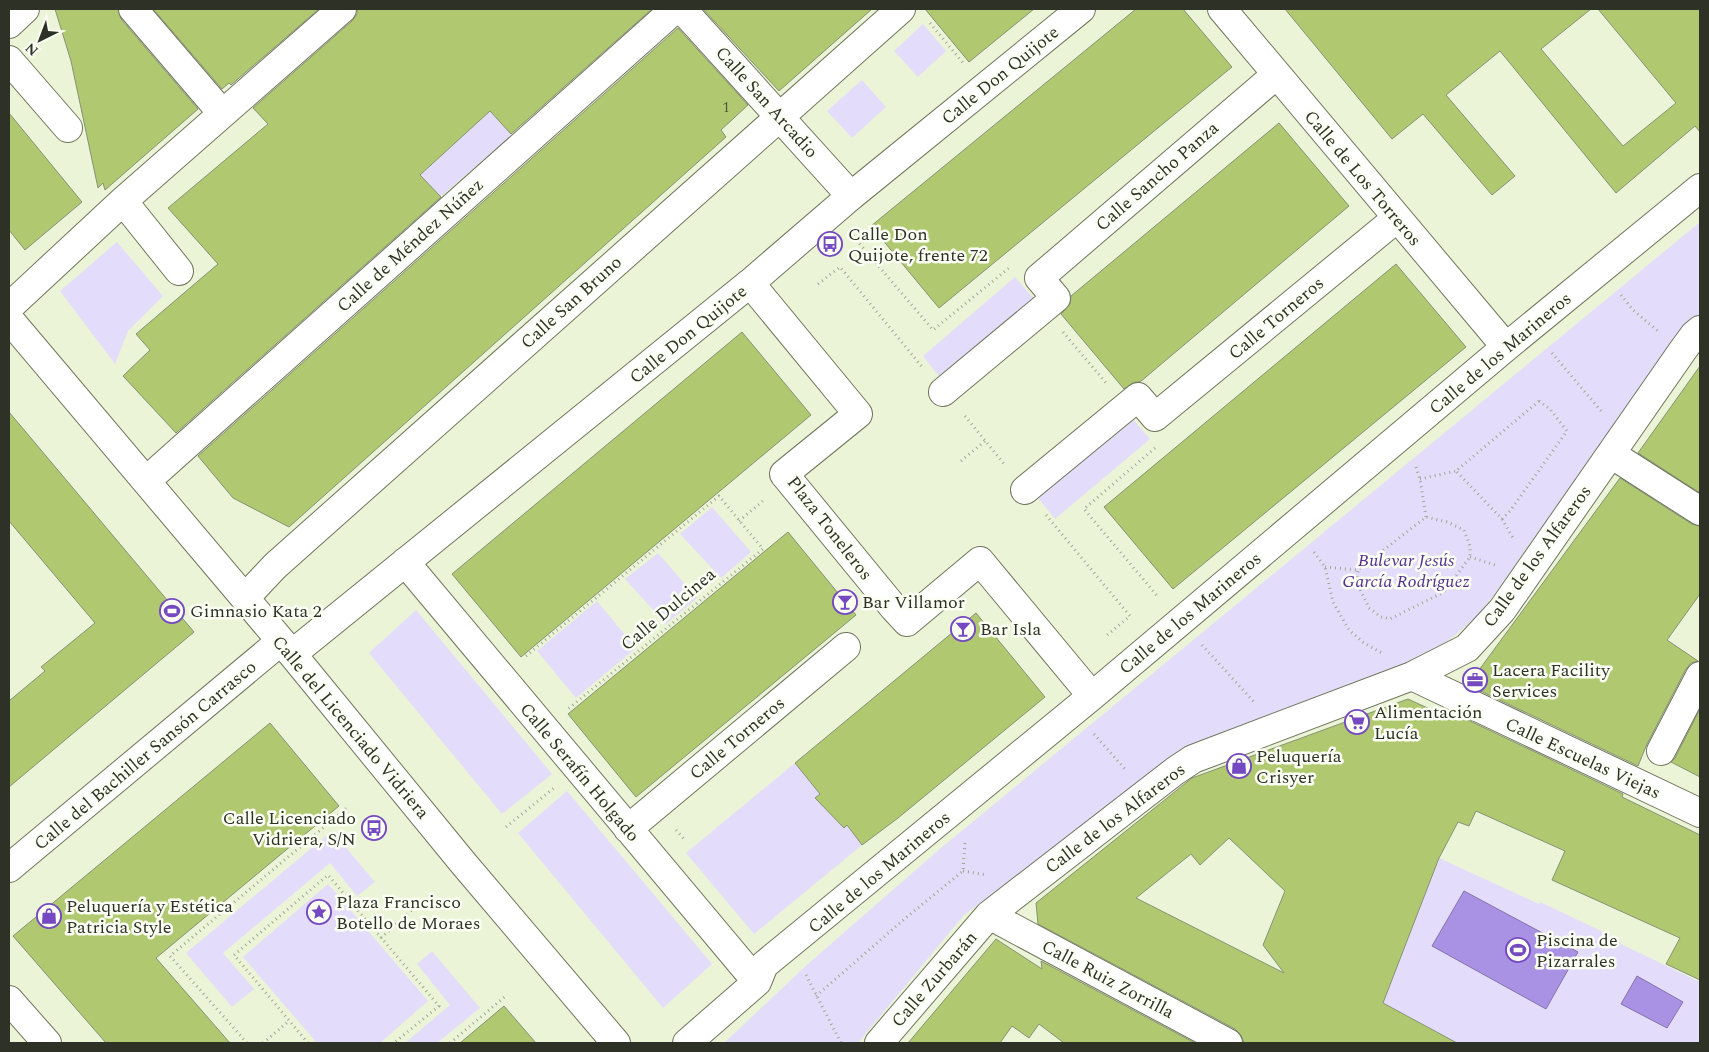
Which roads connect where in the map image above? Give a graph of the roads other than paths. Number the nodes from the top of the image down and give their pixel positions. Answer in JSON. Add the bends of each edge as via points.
{"nodes":[{"id":1,"x":25,"y":9,"type":"edge"},
{"id":2,"x":133,"y":9,"type":"edge"},
{"id":3,"x":342,"y":9,"type":"edge"},
{"id":4,"x":675,"y":9,"type":"edge"},
{"id":5,"x":682,"y":9,"type":"edge"},
{"id":6,"x":901,"y":9,"type":"edge"},
{"id":7,"x":1081,"y":9,"type":"edge"},
{"id":8,"x":1222,"y":9,"type":"edge"},
{"id":9,"x":9,"y":24,"type":"edge"},
{"id":10,"x":9,"y":60,"type":"edge"},
{"id":11,"x":1276,"y":75,"type":"junction"},
{"id":12,"x":222,"y":113,"type":"junction"},
{"id":13,"x":779,"y":116,"type":"junction"},
{"id":14,"x":68,"y":128,"type":"dead end"},
{"id":15,"x":1700,"y":188,"type":"edge"},
{"id":16,"x":851,"y":196,"type":"junction"},
{"id":17,"x":123,"y":201,"type":"junction"},
{"id":18,"x":1397,"y":218,"type":"junction"},
{"id":19,"x":178,"y":271,"type":"dead end"},
{"id":20,"x":750,"y":283,"type":"junction"},
{"id":21,"x":9,"y":307,"type":"edge"},
{"id":22,"x":9,"y":318,"type":"edge"},
{"id":23,"x":1700,"y":330,"type":"edge"},
{"id":24,"x":1506,"y":347,"type":"junction"},
{"id":25,"x":943,"y":392,"type":"road end"},
{"id":26,"x":1611,"y":454,"type":"junction"},
{"id":27,"x":146,"y":481,"type":"junction"},
{"id":28,"x":1025,"y":490,"type":"road end"},
{"id":29,"x":1700,"y":511,"type":"edge"},
{"id":30,"x":405,"y":562,"type":"junction"},
{"id":31,"x":245,"y":598,"type":"junction"},
{"id":32,"x":846,"y":647,"type":"dead end"},
{"id":33,"x":286,"y":648,"type":"junction"},
{"id":34,"x":1412,"y":676,"type":"junction"},
{"id":35,"x":1700,"y":676,"type":"edge"},
{"id":36,"x":1092,"y":696,"type":"junction"},
{"id":37,"x":1661,"y":751,"type":"dead end"},
{"id":38,"x":1700,"y":813,"type":"edge"},
{"id":39,"x":628,"y":829,"type":"junction"},
{"id":40,"x":9,"y":868,"type":"edge"},
{"id":41,"x":989,"y":915,"type":"junction"},
{"id":42,"x":757,"y":982,"type":"junction"},
{"id":43,"x":9,"y":1000,"type":"edge"},
{"id":44,"x":47,"y":1043,"type":"edge"},
{"id":45,"x":616,"y":1043,"type":"edge"},
{"id":46,"x":687,"y":1043,"type":"edge"},
{"id":47,"x":879,"y":1043,"type":"edge"},
{"id":48,"x":1228,"y":1043,"type":"edge"}],
"edges":[{"from":1,"to":9,"type":"street"},
{"from":2,"to":12,"type":"street"},
{"from":3,"to":12,"type":"street"},
{"from":4,"to":27,"type":"street","name":"Calle de Méndez Núñez"},
{"from":5,"to":13,"type":"street","name":"Calle San Arcadio"},
{"from":6,"to":13,"type":"street","name":"Calle San Bruno"},
{"from":7,"to":16,"type":"street","name":"Calle Don Quijote"},
{"from":8,"to":11,"type":"street","name":"Calle de Los Torreros"},
{"from":10,"to":14,"type":"street"},
{"from":11,"to":18,"type":"street","name":"Calle de Los Torreros"},
{"from":11,"to":25,"type":"street","name":"Calle Sancho Panza","via":[[1039,278],[1056,298]]},
{"from":12,"to":17,"type":"street"},
{"from":13,"to":16,"type":"street","name":"Calle San Arcadio"},
{"from":13,"to":31,"type":"street","name":"Calle San Bruno","via":[[275,566]]},
{"from":15,"to":24,"type":"street","name":"Calle de los Marineros"},
{"from":16,"to":20,"type":"street","name":"Calle Don Quijote"},
{"from":17,"to":19,"type":"street"},
{"from":17,"to":21,"type":"street"},
{"from":18,"to":24,"type":"street","name":"Calle de Los Torreros"},
{"from":18,"to":28,"type":"street","name":"Calle Torneros","via":[[1155,418],[1138,397]]},
{"from":20,"to":30,"type":"street","name":"Calle Don Quijote"},
{"from":20,"to":36,"type":"street","name":"Plaza Toneleros","via":[[858,414],[784,474],[888,600],[907,622],[980,561]]},
{"from":22,"to":27,"type":"street","name":"Calle del Licenciado Vidriera"},
{"from":23,"to":26,"type":"street","name":"Calle de los Alfareros"},
{"from":24,"to":36,"type":"street","name":"Calle de los Marineros"},
{"from":26,"to":29,"type":"street"},
{"from":26,"to":34,"type":"street","name":"Calle de los Alfareros","via":[[1502,610],[1467,648]]},
{"from":27,"to":31,"type":"street","name":"Calle del Licenciado Vidriera"},
{"from":30,"to":33,"type":"street","name":"Calle Don Quijote"},
{"from":30,"to":39,"type":"street","name":"Calle Serafín Holgado"},
{"from":31,"to":33,"type":"street","name":"Calle del Licenciado Vidriera"},
{"from":32,"to":39,"type":"street","name":"Calle Torneros"},
{"from":33,"to":40,"type":"street","name":"Calle del Bachiller Sansón Carrasco"},
{"from":33,"to":45,"type":"street","name":"Calle del Licenciado Vidriera"},
{"from":34,"to":38,"type":"street","name":"Calle Escuelas Viejas"},
{"from":34,"to":41,"type":"street","name":"Calle de los Alfareros","via":[[1193,759]]},
{"from":35,"to":37,"type":"street"},
{"from":36,"to":42,"type":"street","name":"Calle de los Marineros","via":[[764,965]]},
{"from":39,"to":42,"type":"street","name":"Calle Serafín Holgado"},
{"from":41,"to":47,"type":"street","name":"Calle Zurbarán"},
{"from":41,"to":48,"type":"street","name":"Calle Ruiz Zorrilla"},
{"from":42,"to":46,"type":"street","name":"Calle de los Marineros"},
{"from":43,"to":44,"type":"street"}]}
